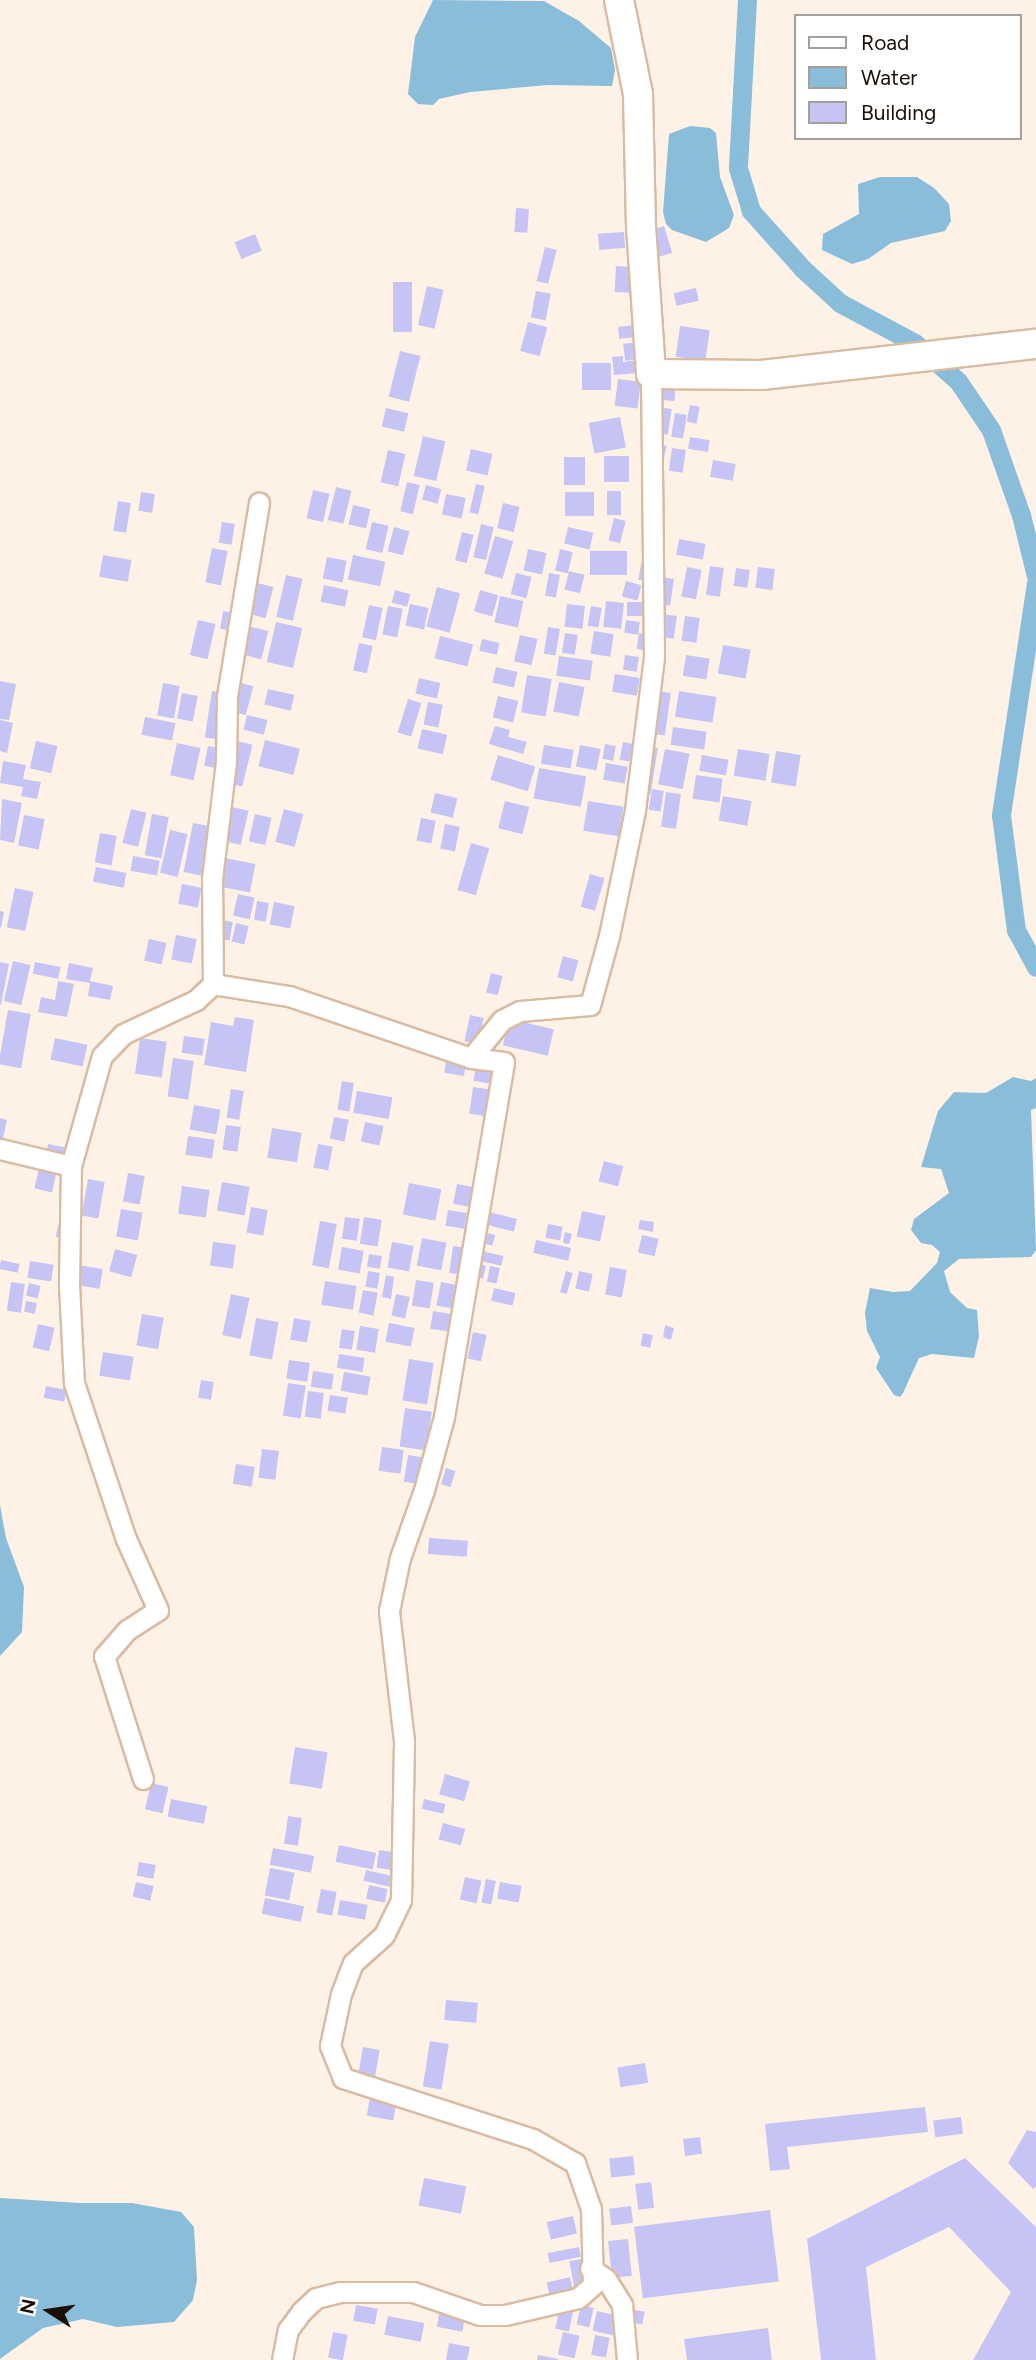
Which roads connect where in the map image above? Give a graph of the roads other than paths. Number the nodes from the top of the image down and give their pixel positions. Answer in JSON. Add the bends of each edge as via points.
{"nodes":[{"id":1,"x":619,"y":0,"type":"edge"},
{"id":2,"x":1036,"y":344,"type":"edge"},
{"id":3,"x":651,"y":374,"type":"junction"},
{"id":4,"x":259,"y":503,"type":"dead end"},
{"id":5,"x":214,"y":985,"type":"junction"},
{"id":6,"x":471,"y":1058,"type":"junction"},
{"id":7,"x":0,"y":1149,"type":"edge"},
{"id":8,"x":71,"y":1166,"type":"junction"},
{"id":9,"x":143,"y":1779,"type":"dead end"},
{"id":10,"x":590,"y":2268,"type":"junction"},
{"id":11,"x":282,"y":2360,"type":"edge"},
{"id":12,"x":627,"y":2360,"type":"edge"}],
"edges":[{"from":1,"to":3,"type":"street","via":[[638,94],[640,226]]},
{"from":2,"to":3,"type":"street","via":[[762,375]]},
{"from":3,"to":6,"type":"street","via":[[654,657],[635,810],[609,936],[590,1005],[520,1011],[502,1020]]},
{"from":4,"to":5,"type":"street","via":[[227,696],[226,762],[212,879]]},
{"from":5,"to":6,"type":"street","via":[[289,996]]},
{"from":5,"to":8,"type":"street","via":[[196,1000],[123,1034],[102,1056]]},
{"from":6,"to":10,"type":"street","via":[[504,1062],[444,1417],[400,1558],[390,1611],[404,1741],[401,1900],[384,1935],[353,1963],[330,2046],[342,2078],[533,2139],[575,2163],[591,2209]]},
{"from":7,"to":8,"type":"street"},
{"from":8,"to":9,"type":"street","via":[[69,1285],[75,1383],[126,1539],[158,1610],[127,1630],[104,1656]]},
{"from":10,"to":11,"type":"street","via":[[593,2285],[578,2298],[505,2315],[480,2315],[412,2292],[340,2292],[316,2298],[288,2330]]},
{"from":10,"to":12,"type":"street","via":[[606,2279],[622,2305]]}]}
